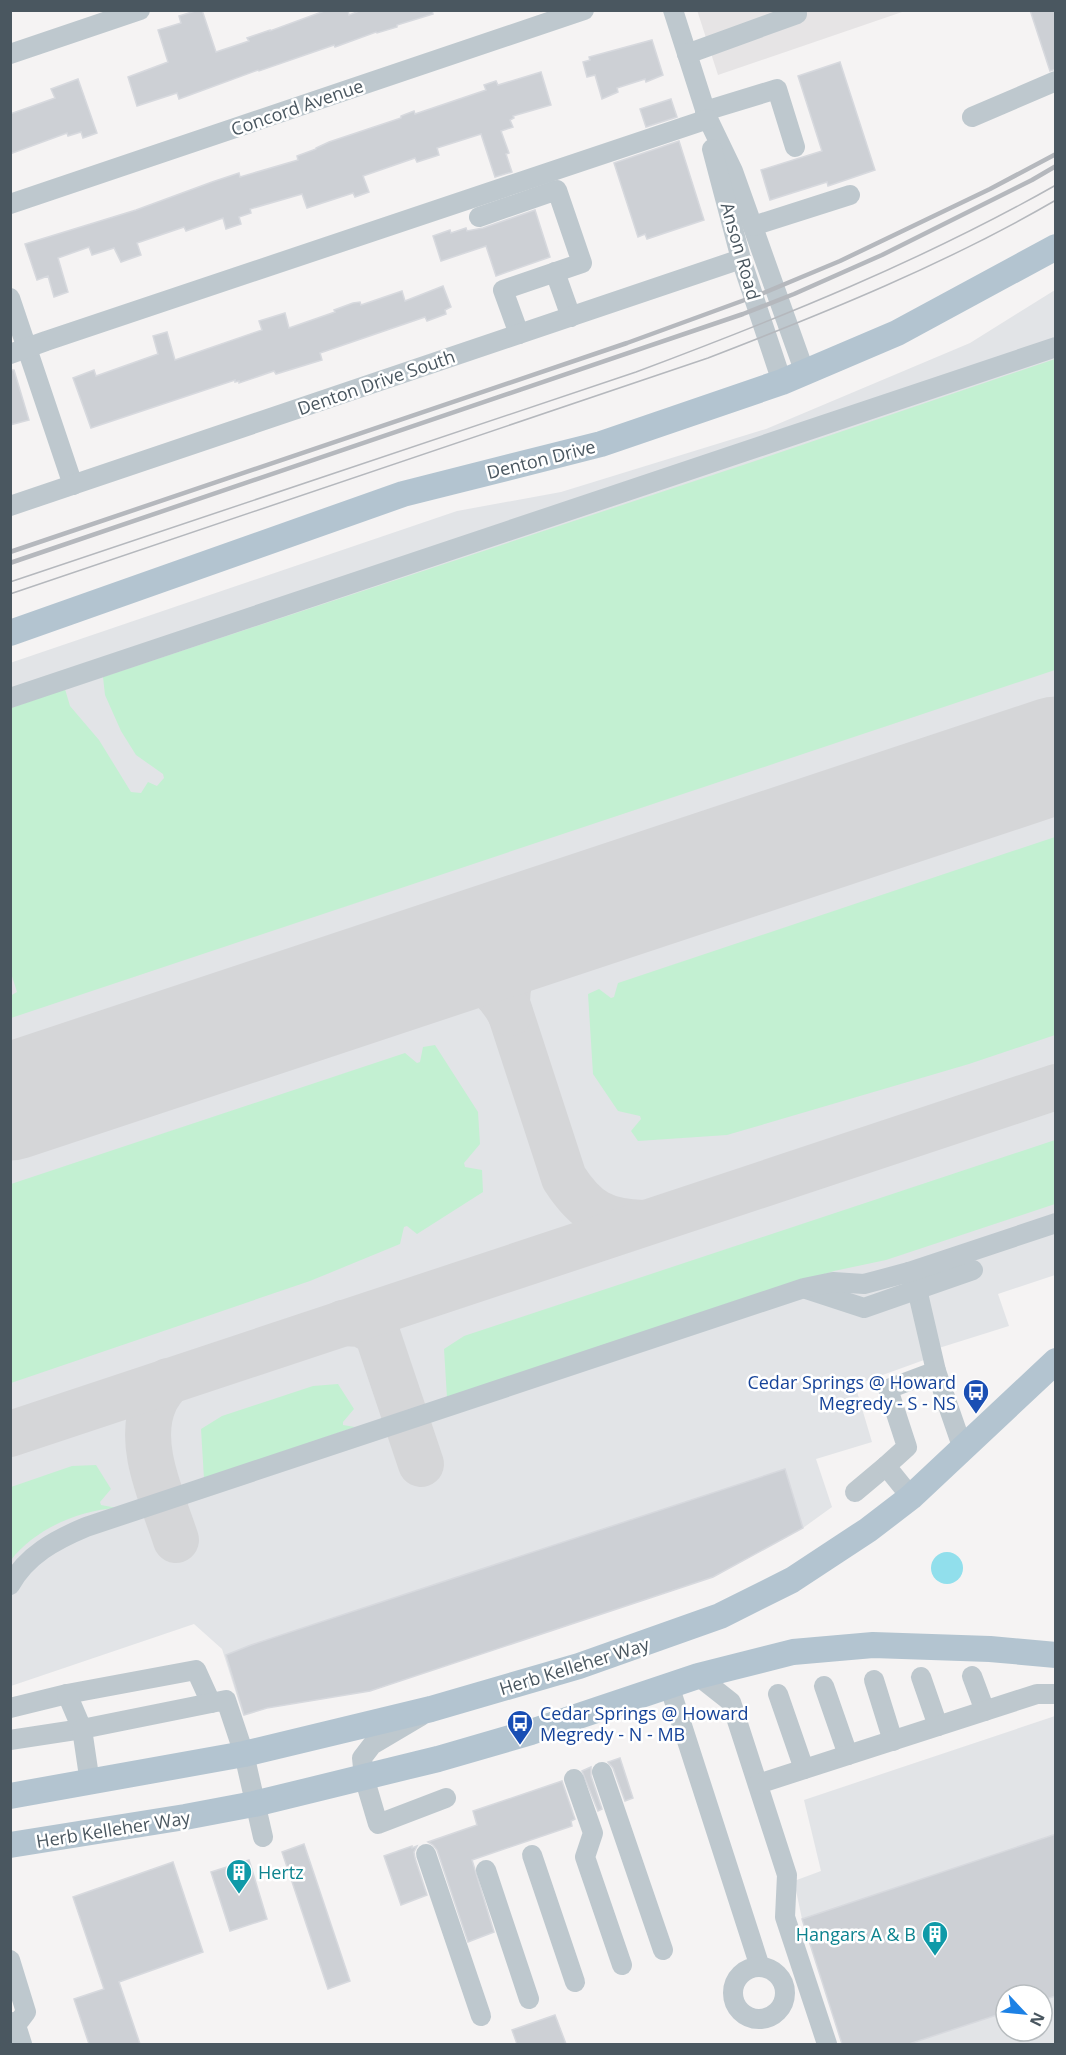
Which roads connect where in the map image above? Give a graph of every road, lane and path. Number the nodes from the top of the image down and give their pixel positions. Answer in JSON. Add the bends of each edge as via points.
{"nodes":[{"id":1,"x":140,"y":10,"type":"edge"},
{"id":2,"x":584,"y":10,"type":"edge"},
{"id":3,"x":673,"y":10,"type":"edge"},
{"id":4,"x":797,"y":15,"type":"dead end"},
{"id":5,"x":10,"y":54,"type":"edge"},
{"id":6,"x":687,"y":54,"type":"junction"},
{"id":7,"x":1056,"y":81,"type":"edge"},
{"id":8,"x":707,"y":115,"type":"junction"},
{"id":9,"x":972,"y":117,"type":"dead end"},
{"id":10,"x":795,"y":147,"type":"dead end"},
{"id":11,"x":850,"y":195,"type":"dead end"},
{"id":12,"x":10,"y":204,"type":"edge"},
{"id":13,"x":479,"y":217,"type":"dead end"},
{"id":14,"x":753,"y":226,"type":"junction"},
{"id":15,"x":1056,"y":247,"type":"edge"},
{"id":16,"x":741,"y":259,"type":"junction"},
{"id":17,"x":555,"y":272,"type":"junction"},
{"id":18,"x":10,"y":298,"type":"edge"},
{"id":19,"x":572,"y":317,"type":"junction"},
{"id":20,"x":519,"y":334,"type":"junction"},
{"id":21,"x":1056,"y":347,"type":"edge"},
{"id":22,"x":19,"y":351,"type":"edge"},
{"id":23,"x":794,"y":377,"type":"junction"},
{"id":24,"x":73,"y":485,"type":"junction"},
{"id":25,"x":10,"y":506,"type":"edge"},
{"id":26,"x":10,"y":633,"type":"edge"},
{"id":27,"x":10,"y":698,"type":"edge"},
{"id":28,"x":1056,"y":1223,"type":"edge"},
{"id":29,"x":973,"y":1270,"type":"dead end"},
{"id":30,"x":913,"y":1281,"type":"junction"},
{"id":31,"x":1056,"y":1361,"type":"edge"},
{"id":32,"x":1056,"y":1369,"type":"edge"},
{"id":33,"x":936,"y":1371,"type":"junction"},
{"id":34,"x":1026,"y":1388,"type":"junction"},
{"id":35,"x":963,"y":1449,"type":"junction"},
{"id":36,"x":886,"y":1466,"type":"junction"},
{"id":37,"x":855,"y":1492,"type":"dead end"},
{"id":38,"x":911,"y":1497,"type":"junction"},
{"id":39,"x":10,"y":1585,"type":"edge"},
{"id":40,"x":1056,"y":1655,"type":"edge"},
{"id":41,"x":698,"y":1676,"type":"junction"},
{"id":42,"x":972,"y":1676,"type":"dead end"},
{"id":43,"x":921,"y":1677,"type":"dead end"},
{"id":44,"x":874,"y":1680,"type":"dead end"},
{"id":45,"x":669,"y":1685,"type":"junction"},
{"id":46,"x":824,"y":1686,"type":"dead end"},
{"id":47,"x":67,"y":1694,"type":"junction"},
{"id":48,"x":778,"y":1694,"type":"dead end"},
{"id":49,"x":1056,"y":1694,"type":"edge"},
{"id":50,"x":211,"y":1703,"type":"junction"},
{"id":51,"x":10,"y":1708,"type":"edge"},
{"id":52,"x":431,"y":1709,"type":"junction"},
{"id":53,"x":985,"y":1711,"type":"junction"},
{"id":54,"x":938,"y":1726,"type":"junction"},
{"id":55,"x":82,"y":1729,"type":"junction"},
{"id":56,"x":10,"y":1740,"type":"edge"},
{"id":57,"x":893,"y":1741,"type":"junction"},
{"id":58,"x":244,"y":1754,"type":"junction"},
{"id":59,"x":848,"y":1755,"type":"junction"},
{"id":60,"x":804,"y":1770,"type":"junction"},
{"id":61,"x":602,"y":1772,"type":"dead end"},
{"id":62,"x":364,"y":1777,"type":"junction"},
{"id":63,"x":574,"y":1779,"type":"dead end"},
{"id":64,"x":90,"y":1783,"type":"junction"},
{"id":65,"x":758,"y":1784,"type":"junction"},
{"id":66,"x":10,"y":1796,"type":"edge"},
{"id":67,"x":446,"y":1798,"type":"dead end"},
{"id":68,"x":254,"y":1804,"type":"junction"},
{"id":69,"x":264,"y":1837,"type":"dead end"},
{"id":70,"x":10,"y":1845,"type":"edge"},
{"id":71,"x":426,"y":1854,"type":"dead end"},
{"id":72,"x":532,"y":1855,"type":"dead end"},
{"id":73,"x":486,"y":1870,"type":"dead end"},
{"id":74,"x":663,"y":1950,"type":"dead end"},
{"id":75,"x":10,"y":1960,"type":"edge"},
{"id":76,"x":622,"y":1965,"type":"dead end"},
{"id":77,"x":760,"y":1967,"type":"dead end"},
{"id":78,"x":575,"y":1982,"type":"dead end"},
{"id":79,"x":529,"y":1999,"type":"dead end"},
{"id":80,"x":481,"y":2016,"type":"dead end"},
{"id":81,"x":15,"y":2022,"type":"edge"},
{"id":82,"x":22,"y":2044,"type":"edge"},
{"id":83,"x":827,"y":2044,"type":"edge"}],
"edges":[{"from":1,"to":5,"type":"street"},
{"from":2,"to":12,"type":"street","name":"Concord Avenue"},
{"from":3,"to":6,"type":"street","name":"Anson Road"},
{"from":4,"to":6,"type":"street"},
{"from":6,"to":8,"type":"street","name":"Anson Road"},
{"from":7,"to":9,"type":"street"},
{"from":8,"to":10,"type":"street","via":[[777,89]]},
{"from":8,"to":14,"type":"street","name":"Anson Road"},
{"from":8,"to":16,"type":"street","name":"Anson Road"},
{"from":8,"to":22,"type":"street"},
{"from":11,"to":14,"type":"street"},
{"from":13,"to":17,"type":"street","via":[[557,190],[582,263]]},
{"from":14,"to":23,"type":"street","name":"Anson Road"},
{"from":15,"to":23,"type":"main road","name":"Denton Drive","via":[[897,333]]},
{"from":16,"to":19,"type":"street","name":"Denton Drive South"},
{"from":16,"to":23,"type":"street","name":"Anson Road"},
{"from":17,"to":19,"type":"street"},
{"from":17,"to":20,"type":"street","via":[[503,290]]},
{"from":18,"to":22,"type":"street"},
{"from":19,"to":20,"type":"street","name":"Denton Drive South"},
{"from":20,"to":24,"type":"street","name":"Denton Drive South"},
{"from":21,"to":27,"type":"street"},
{"from":22,"to":24,"type":"street"},
{"from":23,"to":26,"type":"main road","name":"Denton Drive","via":[[601,444],[403,494]]},
{"from":24,"to":25,"type":"street","name":"Denton Drive South"},
{"from":28,"to":30,"type":"street"},
{"from":29,"to":30,"type":"street"},
{"from":30,"to":33,"type":"street"},
{"from":30,"to":39,"type":"street","via":[[864,1308],[804,1288],[86,1527],[33,1556]]},
{"from":31,"to":34,"type":"main road","name":"Herb Kelleher Way"},
{"from":32,"to":34,"type":"street"},
{"from":33,"to":35,"type":"street"},
{"from":33,"to":36,"type":"street","via":[[888,1389],[907,1447]]},
{"from":34,"to":35,"type":"main road","name":"Herb Kelleher Way"},
{"from":35,"to":38,"type":"main road","name":"Herb Kelleher Way"},
{"from":36,"to":37,"type":"street"},
{"from":36,"to":38,"type":"street"},
{"from":38,"to":52,"type":"main road","name":"Herb Kelleher Way","via":[[792,1580],[720,1616],[579,1666]]},
{"from":40,"to":41,"type":"main road","name":"Herb Kelleher Way","via":[[873,1645],[793,1652]]},
{"from":41,"to":45,"type":"main road","name":"Herb Kelleher Way"},
{"from":41,"to":65,"type":"street","via":[[731,1702]]},
{"from":42,"to":53,"type":"street"},
{"from":43,"to":54,"type":"street"},
{"from":44,"to":57,"type":"street"},
{"from":45,"to":62,"type":"main road","name":"Herb Kelleher Way","via":[[531,1732]]},
{"from":45,"to":77,"type":"street"},
{"from":46,"to":59,"type":"street"},
{"from":47,"to":50,"type":"street","via":[[196,1670]]},
{"from":47,"to":51,"type":"street"},
{"from":47,"to":55,"type":"street"},
{"from":48,"to":60,"type":"street"},
{"from":49,"to":53,"type":"street","via":[[1037,1694]]},
{"from":50,"to":55,"type":"street"},
{"from":50,"to":58,"type":"street","via":[[226,1700]]},
{"from":52,"to":58,"type":"main road","name":"Herb Kelleher Way"},
{"from":52,"to":62,"type":"street","via":[[372,1745],[362,1758]]},
{"from":53,"to":54,"type":"street"},
{"from":54,"to":57,"type":"street"},
{"from":55,"to":56,"type":"street"},
{"from":55,"to":64,"type":"street"},
{"from":57,"to":59,"type":"street"},
{"from":58,"to":64,"type":"main road","name":"Herb Kelleher Way"},
{"from":58,"to":68,"type":"street"},
{"from":59,"to":60,"type":"street"},
{"from":60,"to":65,"type":"street"},
{"from":61,"to":74,"type":"street"},
{"from":62,"to":67,"type":"street","via":[[378,1824]]},
{"from":62,"to":68,"type":"main road","name":"Herb Kelleher Way"},
{"from":63,"to":76,"type":"street","via":[[593,1833],[585,1857]]},
{"from":64,"to":66,"type":"main road","name":"Herb Kelleher Way"},
{"from":65,"to":83,"type":"street","via":[[787,1875],[785,1917]]},
{"from":68,"to":69,"type":"street"},
{"from":68,"to":70,"type":"main road","name":"Herb Kelleher Way"},
{"from":71,"to":80,"type":"street"},
{"from":72,"to":78,"type":"street"},
{"from":73,"to":79,"type":"street"},
{"from":75,"to":81,"type":"street","via":[[26,2012]]},
{"from":81,"to":82,"type":"street"}]}
